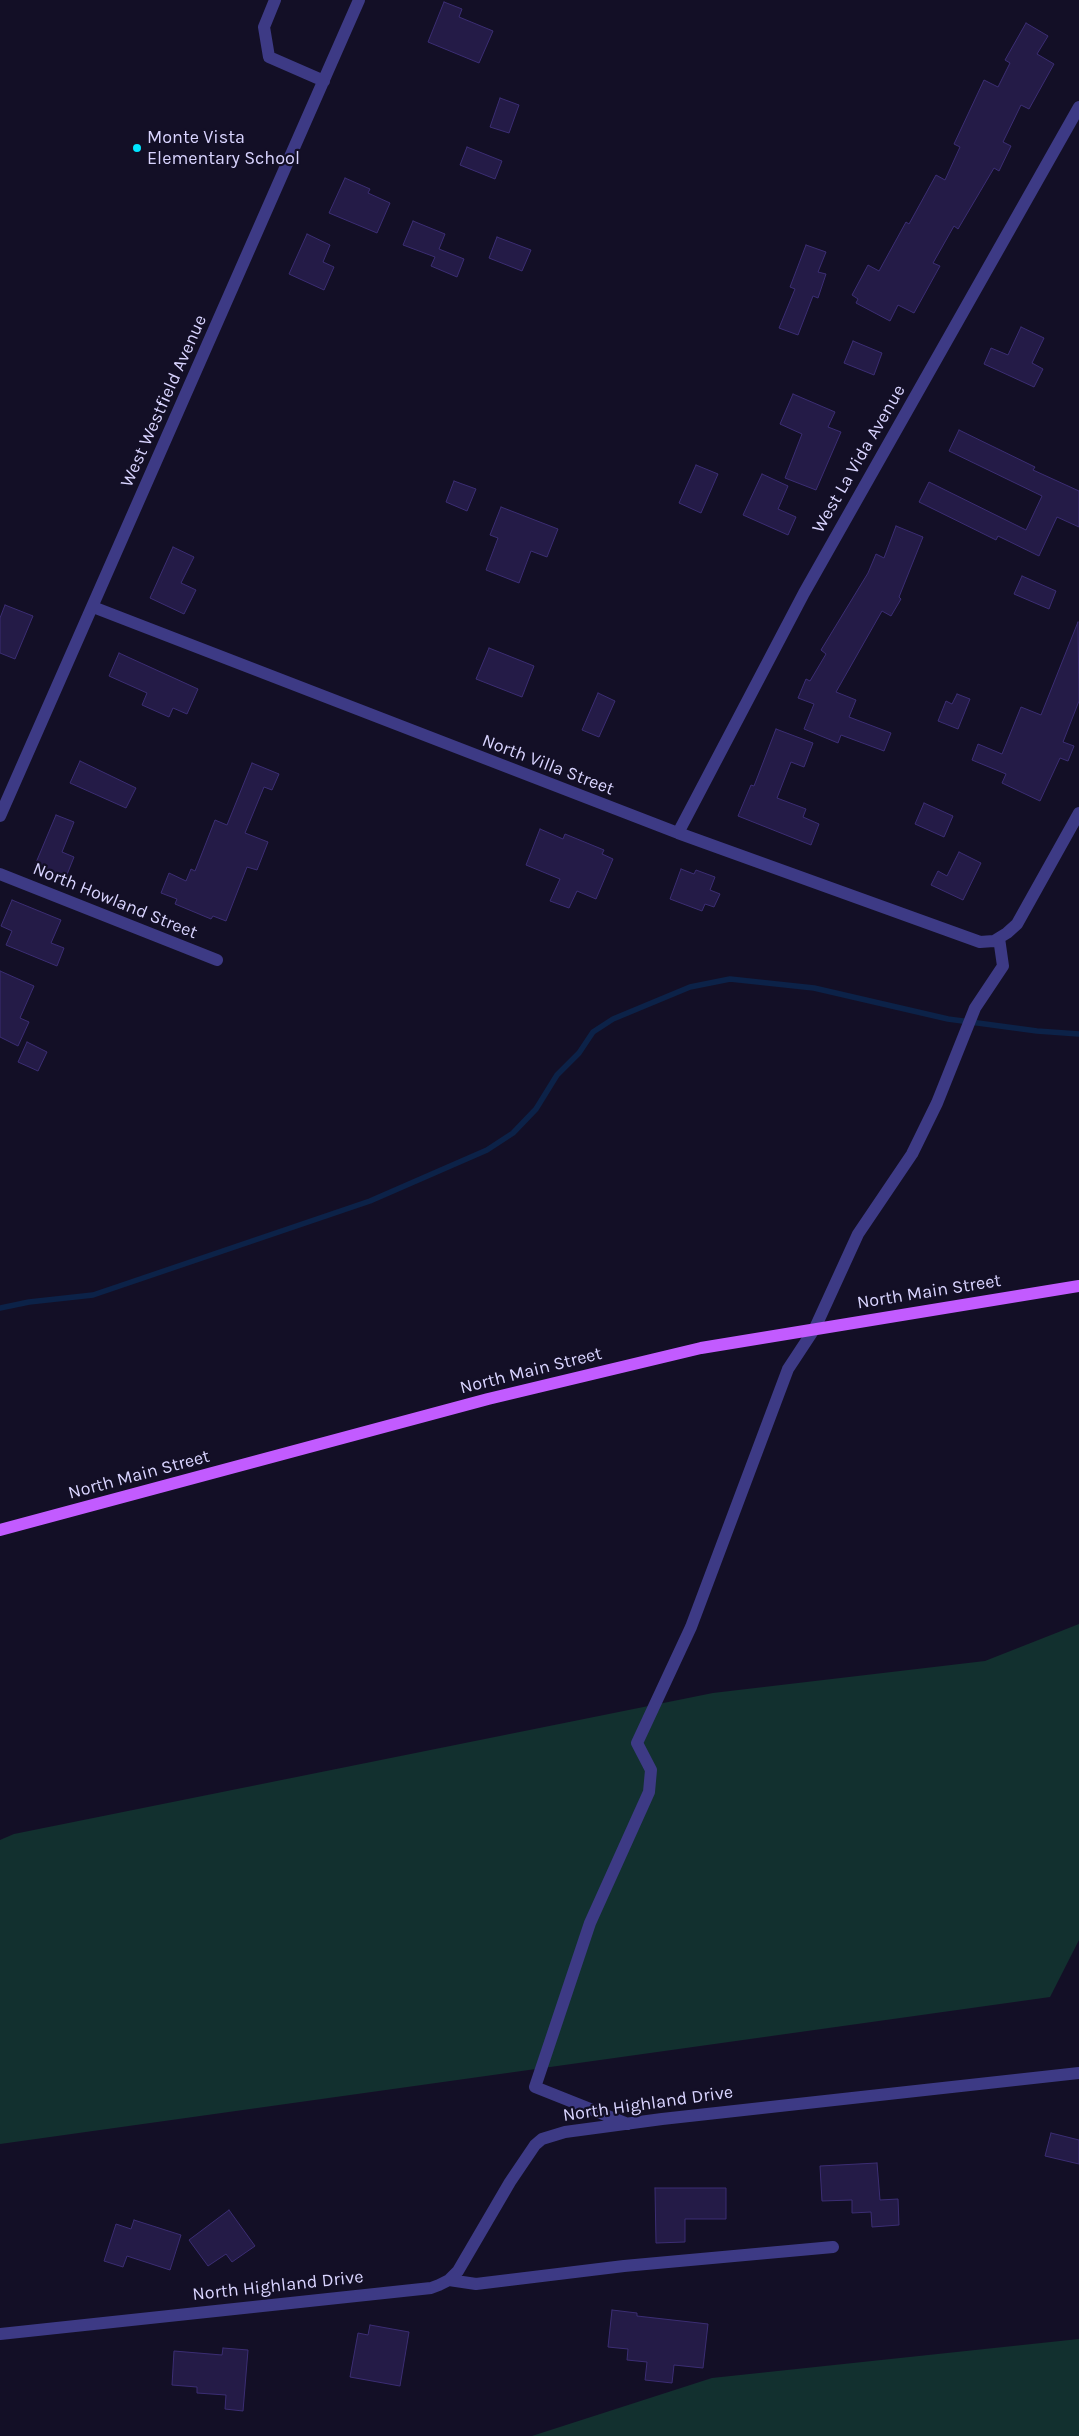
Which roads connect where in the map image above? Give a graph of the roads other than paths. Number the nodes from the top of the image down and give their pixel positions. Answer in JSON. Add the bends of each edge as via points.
{"nodes":[{"id":1,"x":275,"y":0,"type":"edge"},
{"id":2,"x":359,"y":0,"type":"edge"},
{"id":3,"x":324,"y":80,"type":"junction"},
{"id":4,"x":1079,"y":107,"type":"edge"},
{"id":5,"x":93,"y":607,"type":"junction"},
{"id":6,"x":1079,"y":813,"type":"edge"},
{"id":7,"x":0,"y":816,"type":"edge"},
{"id":8,"x":678,"y":833,"type":"junction"},
{"id":9,"x":0,"y":874,"type":"edge"},
{"id":10,"x":996,"y":940,"type":"junction"},
{"id":11,"x":217,"y":960,"type":"dead end"},
{"id":12,"x":1079,"y":1286,"type":"edge"},
{"id":13,"x":815,"y":1328,"type":"junction"},
{"id":14,"x":0,"y":1530,"type":"edge"},
{"id":15,"x":1079,"y":2072,"type":"edge"},
{"id":16,"x":628,"y":2124,"type":"junction"},
{"id":17,"x":833,"y":2247,"type":"dead end"},
{"id":18,"x":449,"y":2280,"type":"junction"},
{"id":19,"x":0,"y":2334,"type":"edge"}],
"edges":[{"from":1,"to":3,"type":"street","via":[[264,27],[269,57]]},
{"from":2,"to":3,"type":"street","name":"West Westfield Avenue"},
{"from":3,"to":5,"type":"street","name":"West Westfield Avenue"},
{"from":4,"to":8,"type":"street","name":"West La Vida Avenue","via":[[804,593]]},
{"from":5,"to":7,"type":"street","name":"West Westfield Avenue"},
{"from":5,"to":8,"type":"street","name":"North Villa Street"},
{"from":6,"to":10,"type":"street","via":[[1016,924]]},
{"from":8,"to":10,"type":"street","name":"North Villa Street","via":[[966,938],[980,942]]},
{"from":9,"to":11,"type":"street","name":"North Howland Street"},
{"from":10,"to":13,"type":"street","via":[[1003,966],[975,1008],[937,1103],[912,1154],[858,1234]]},
{"from":12,"to":13,"type":"main road","name":"North Main Street"},
{"from":13,"to":14,"type":"main road","name":"North Main Street","via":[[701,1348],[488,1399]]},
{"from":13,"to":16,"type":"street","via":[[788,1369],[690,1627],[637,1743],[651,1770],[649,1792],[590,1923],[535,2087]]},
{"from":15,"to":16,"type":"street","name":"North Highland Drive"},
{"from":16,"to":18,"type":"street","name":"North Highland Drive","via":[[565,2132],[534,2145],[466,2258]]},
{"from":17,"to":18,"type":"street","via":[[624,2266],[476,2284]]},
{"from":18,"to":19,"type":"street","name":"North Highland Drive","via":[[431,2288]]}]}
